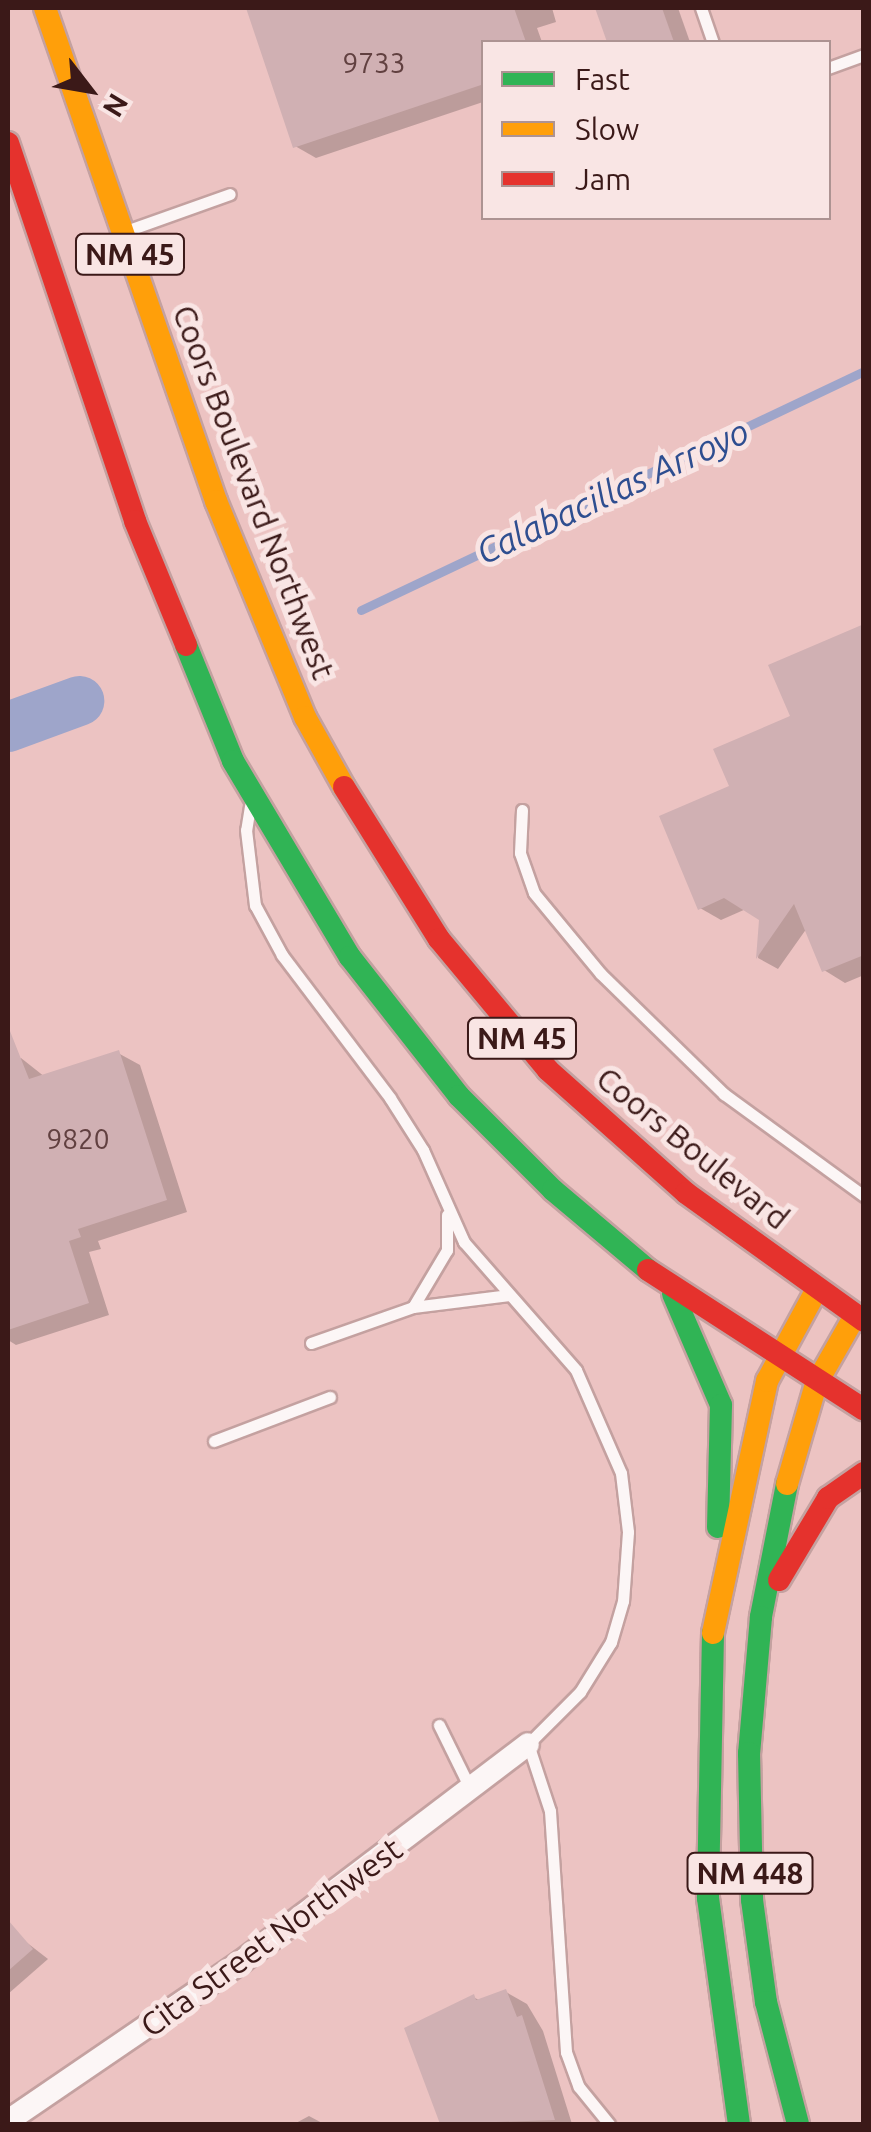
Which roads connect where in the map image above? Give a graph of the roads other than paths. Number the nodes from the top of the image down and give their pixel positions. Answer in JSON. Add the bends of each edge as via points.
{"nodes":[{"id":1,"x":28,"y":8,"type":"edge"},
{"id":2,"x":45,"y":8,"type":"edge"},
{"id":3,"x":701,"y":8,"type":"edge"},
{"id":4,"x":712,"y":40,"type":"edge"},
{"id":5,"x":864,"y":55,"type":"edge"},
{"id":6,"x":831,"y":67,"type":"edge"},
{"id":7,"x":8,"y":143,"type":"edge"},
{"id":8,"x":102,"y":173,"type":"junction"},
{"id":9,"x":230,"y":194,"type":"dead end"},
{"id":10,"x":17,"y":204,"type":"edge"},
{"id":11,"x":122,"y":232,"type":"junction"},
{"id":12,"x":305,"y":717,"type":"joint"},
{"id":13,"x":251,"y":797,"type":"junction"},
{"id":14,"x":522,"y":810,"type":"dead end"},
{"id":15,"x":864,"y":1196,"type":"edge"},
{"id":16,"x":447,"y":1212,"type":"junction"},
{"id":17,"x":670,"y":1289,"type":"junction"},
{"id":18,"x":818,"y":1289,"type":"junction"},
{"id":19,"x":509,"y":1295,"type":"junction"},
{"id":20,"x":413,"y":1306,"type":"junction"},
{"id":21,"x":859,"y":1319,"type":"edge"},
{"id":22,"x":312,"y":1343,"type":"dead end"},
{"id":23,"x":775,"y":1359,"type":"junction"},
{"id":24,"x":816,"y":1384,"type":"junction"},
{"id":25,"x":330,"y":1397,"type":"dead end"},
{"id":26,"x":864,"y":1410,"type":"edge"},
{"id":27,"x":214,"y":1441,"type":"dead end"},
{"id":28,"x":864,"y":1473,"type":"edge"},
{"id":29,"x":761,"y":1617,"type":"junction"},
{"id":30,"x":709,"y":1650,"type":"junction"},
{"id":31,"x":438,"y":1725,"type":"dead end"},
{"id":32,"x":528,"y":1744,"type":"junction"},
{"id":33,"x":472,"y":1792,"type":"junction"},
{"id":34,"x":8,"y":2121,"type":"edge"},
{"id":35,"x":609,"y":2124,"type":"edge"},
{"id":36,"x":739,"y":2124,"type":"edge"},
{"id":37,"x":798,"y":2124,"type":"edge"}],
"edges":[{"from":1,"to":8,"type":"main road","via":[[51,73]]},
{"from":2,"to":8,"type":"main road","name":"Coors Boulevard Northwest","number":"NM 45"},
{"from":3,"to":4,"type":"lane"},
{"from":5,"to":6,"type":"lane"},
{"from":7,"to":10,"type":"main road","number":"NM 45"},
{"from":8,"to":11,"type":"main road","name":"Coors Boulevard Northwest","number":"NM 45"},
{"from":9,"to":11,"type":"lane"},
{"from":10,"to":13,"type":"main road","number":"NM 45","via":[[135,520]]},
{"from":11,"to":12,"type":"main road","name":"Coors Boulevard Northwest","number":"NM 45","via":[[216,500]]},
{"from":12,"to":18,"type":"main road","name":"Coors Boulevard","number":"NM 45","via":[[374,842],[440,939],[548,1070],[686,1193]]},
{"from":13,"to":16,"type":"lane","via":[[246,830],[255,906],[282,956],[415,1137]]},
{"from":13,"to":17,"type":"main road","number":"NM 45","via":[[350,957],[460,1096],[553,1190]]},
{"from":14,"to":15,"type":"lane","via":[[520,853],[534,893],[601,974],[724,1094]]},
{"from":16,"to":19,"type":"lane"},
{"from":16,"to":20,"type":"lane","via":[[447,1250]]},
{"from":17,"to":23,"type":"main road","number":"NM 45"},
{"from":17,"to":30,"type":"main road","via":[[721,1405],[723,1482]]},
{"from":18,"to":21,"type":"main road","name":"Coors Boulevard","number":"NM 45"},
{"from":18,"to":23,"type":"main road","number":"NM 448"},
{"from":19,"to":20,"type":"lane"},
{"from":19,"to":32,"type":"lane","via":[[576,1370],[600,1415],[621,1473],[628,1532],[623,1601],[611,1642],[580,1692]]},
{"from":20,"to":22,"type":"lane"},
{"from":21,"to":24,"type":"main road","number":"NM 448"},
{"from":23,"to":24,"type":"main road","number":"NM 45"},
{"from":23,"to":30,"type":"main road","number":"NM 448"},
{"from":24,"to":26,"type":"main road","number":"NM 45"},
{"from":24,"to":29,"type":"main road","number":"NM 448","via":[[785,1489]]},
{"from":25,"to":27,"type":"lane"},
{"from":28,"to":29,"type":"main road","via":[[828,1498],[804,1531]]},
{"from":29,"to":37,"type":"main road","number":"NM 448","via":[[748,1768],[752,1900],[766,2002]]},
{"from":30,"to":36,"type":"main road","number":"NM 448","via":[[706,1867]]},
{"from":31,"to":33,"type":"lane"},
{"from":32,"to":33,"type":"street","name":"Cita Street Northwest"},
{"from":32,"to":35,"type":"lane","via":[[550,1811],[566,2052],[579,2088]]},
{"from":33,"to":34,"type":"street","name":"Cita Street Northwest"}]}
